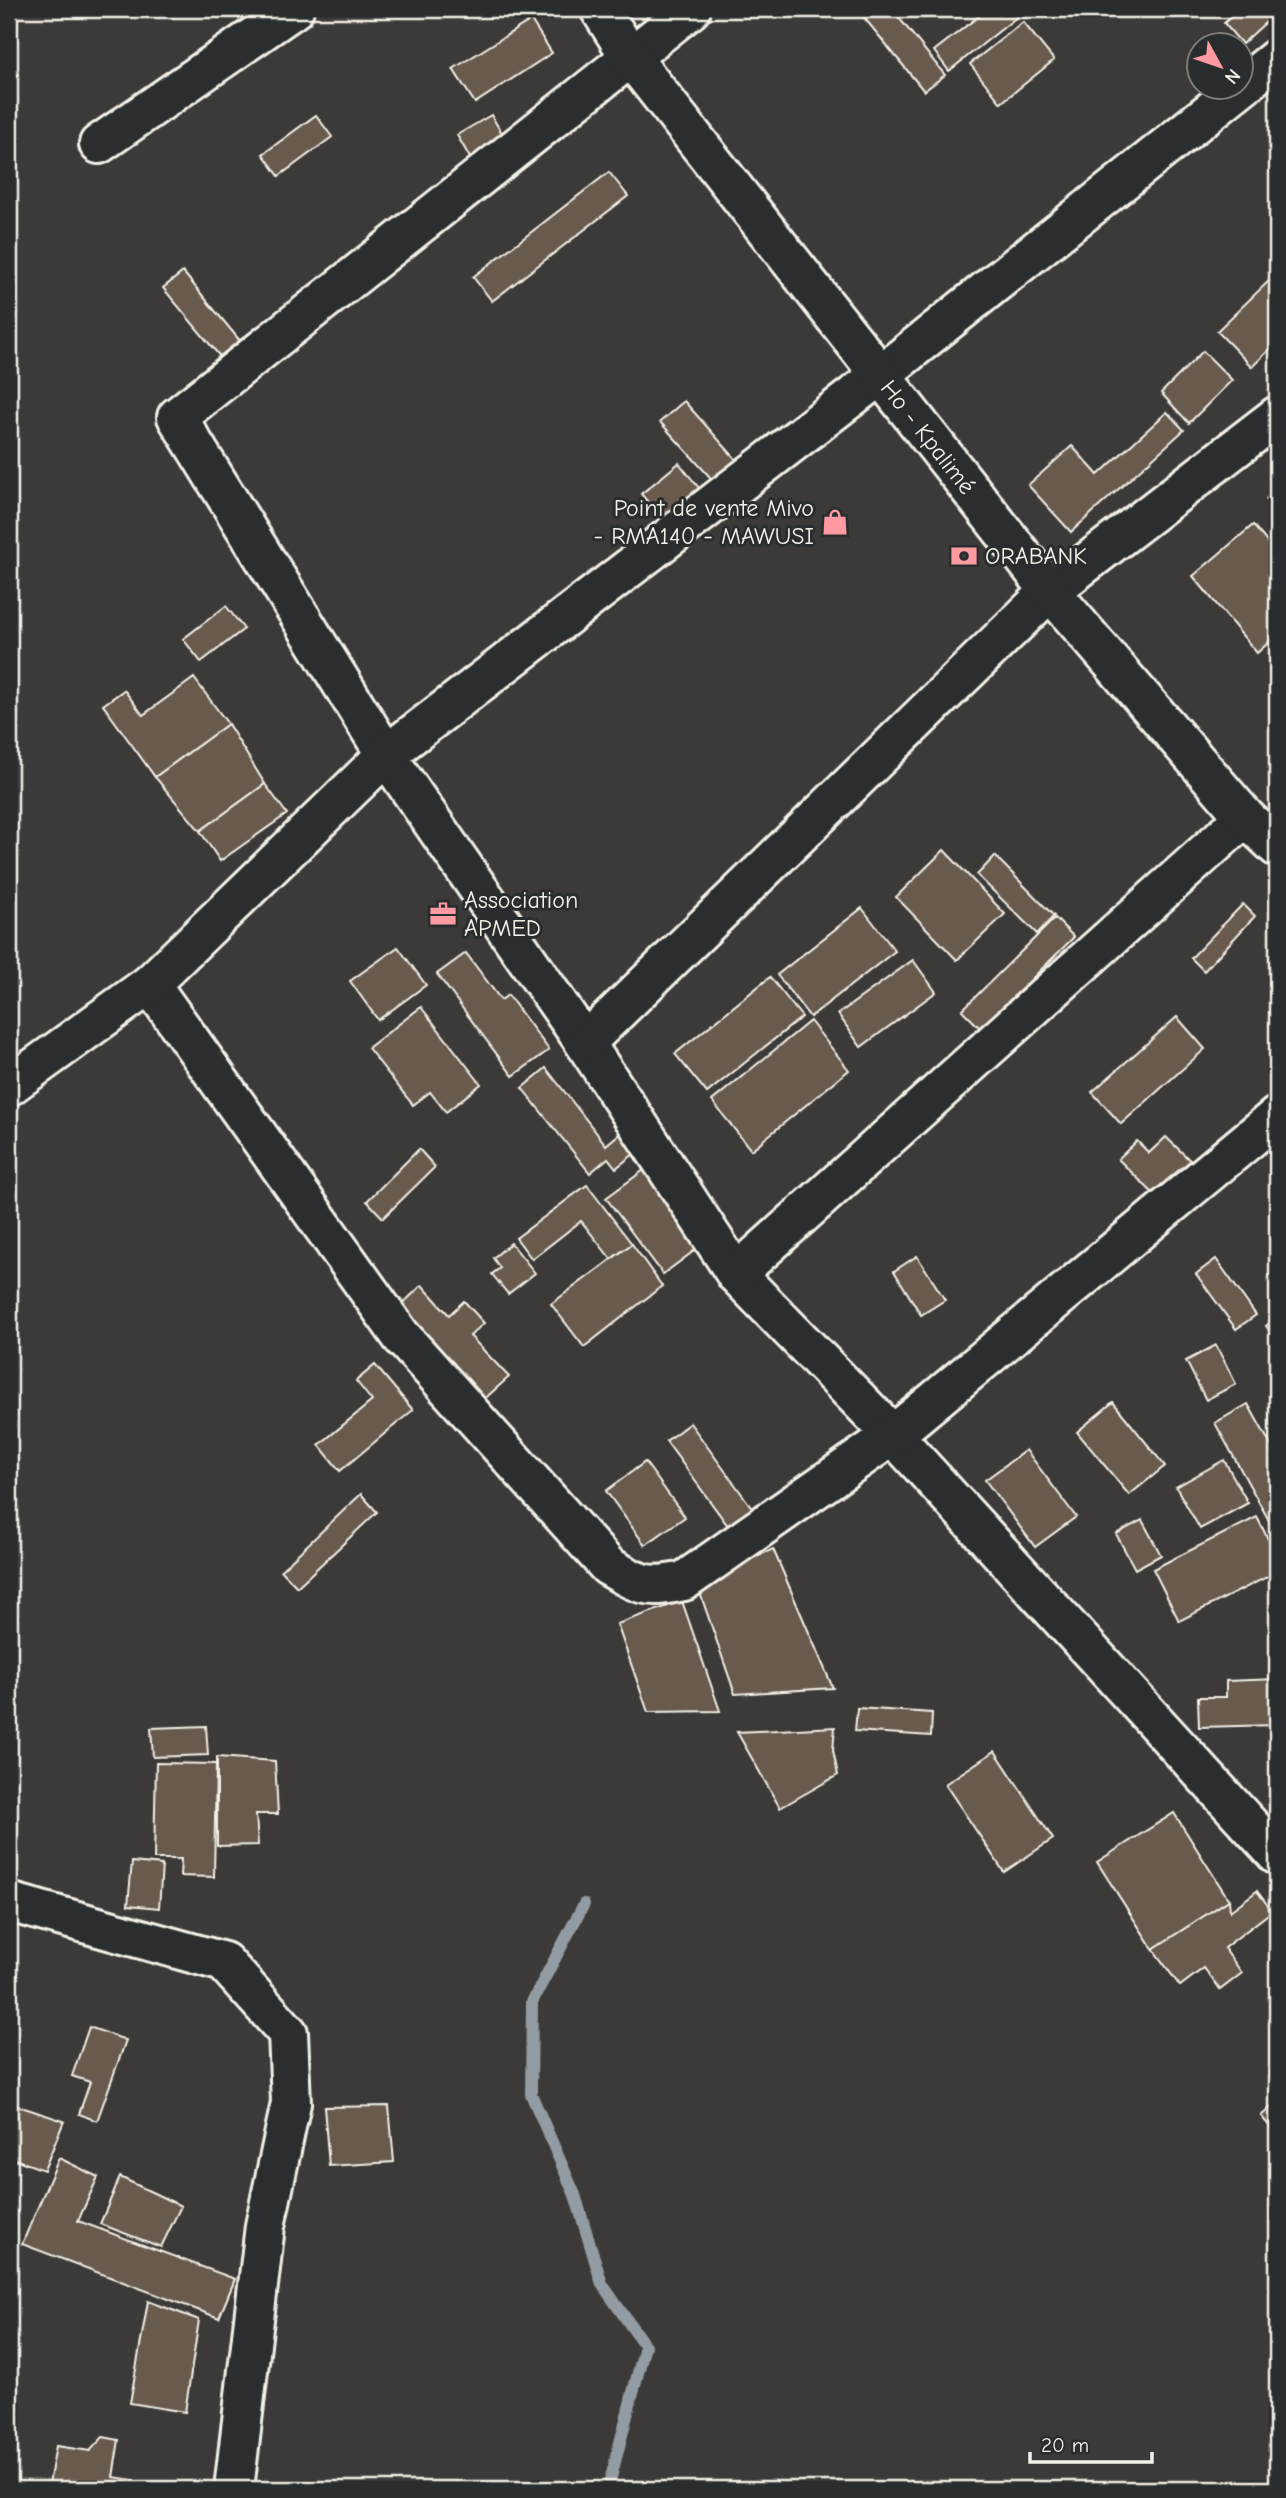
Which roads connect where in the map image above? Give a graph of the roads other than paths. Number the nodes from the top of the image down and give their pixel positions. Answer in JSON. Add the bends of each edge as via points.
{"nodes":[{"id":1,"x":294,"y":9,"type":"edge"},
{"id":2,"x":600,"y":9,"type":"edge"},
{"id":3,"x":691,"y":9,"type":"edge"},
{"id":4,"x":629,"y":55,"type":"junction"},
{"id":5,"x":1277,"y":58,"type":"edge"},
{"id":6,"x":99,"y":144,"type":"dead end"},
{"id":7,"x":879,"y":376,"type":"junction"},
{"id":8,"x":1277,"y":416,"type":"edge"},
{"id":9,"x":1050,"y":591,"type":"junction"},
{"id":10,"x":386,"y":755,"type":"junction"},
{"id":11,"x":1245,"y":817,"type":"junction"},
{"id":12,"x":1277,"y":848,"type":"edge"},
{"id":13,"x":149,"y":984,"type":"junction"},
{"id":14,"x":585,"y":1043,"type":"junction"},
{"id":15,"x":9,"y":1086,"type":"edge"},
{"id":16,"x":1277,"y":1115,"type":"edge"},
{"id":17,"x":736,"y":1274,"type":"junction"},
{"id":18,"x":893,"y":1434,"type":"junction"},
{"id":19,"x":1277,"y":1855,"type":"edge"},
{"id":20,"x":9,"y":1902,"type":"edge"},
{"id":21,"x":234,"y":2489,"type":"edge"}],
"edges":[{"from":1,"to":6,"type":"street"},
{"from":2,"to":4,"type":"street","name":"Ho - Kpalimé"},
{"from":3,"to":4,"type":"street"},
{"from":4,"to":7,"type":"street","name":"Ho - Kpalimé"},
{"from":4,"to":10,"type":"street","via":[[177,417]]},
{"from":5,"to":7,"type":"street"},
{"from":7,"to":9,"type":"street","name":"Ho - Kpalimé"},
{"from":7,"to":10,"type":"street"},
{"from":8,"to":9,"type":"street"},
{"from":9,"to":11,"type":"street","name":"Ho - Kpalimé"},
{"from":9,"to":14,"type":"street"},
{"from":10,"to":13,"type":"street"},
{"from":10,"to":14,"type":"street"},
{"from":11,"to":12,"type":"street","name":"Ho - Kpalimé"},
{"from":11,"to":17,"type":"street"},
{"from":13,"to":15,"type":"street"},
{"from":13,"to":18,"type":"street","via":[[401,1336],[608,1566],[638,1584],[663,1586],[684,1581]]},
{"from":14,"to":17,"type":"street"},
{"from":16,"to":18,"type":"street"},
{"from":17,"to":18,"type":"street"},
{"from":18,"to":19,"type":"street"},
{"from":20,"to":21,"type":"street","via":[[224,1962],[288,2033],[292,2103],[265,2226]]}]}
